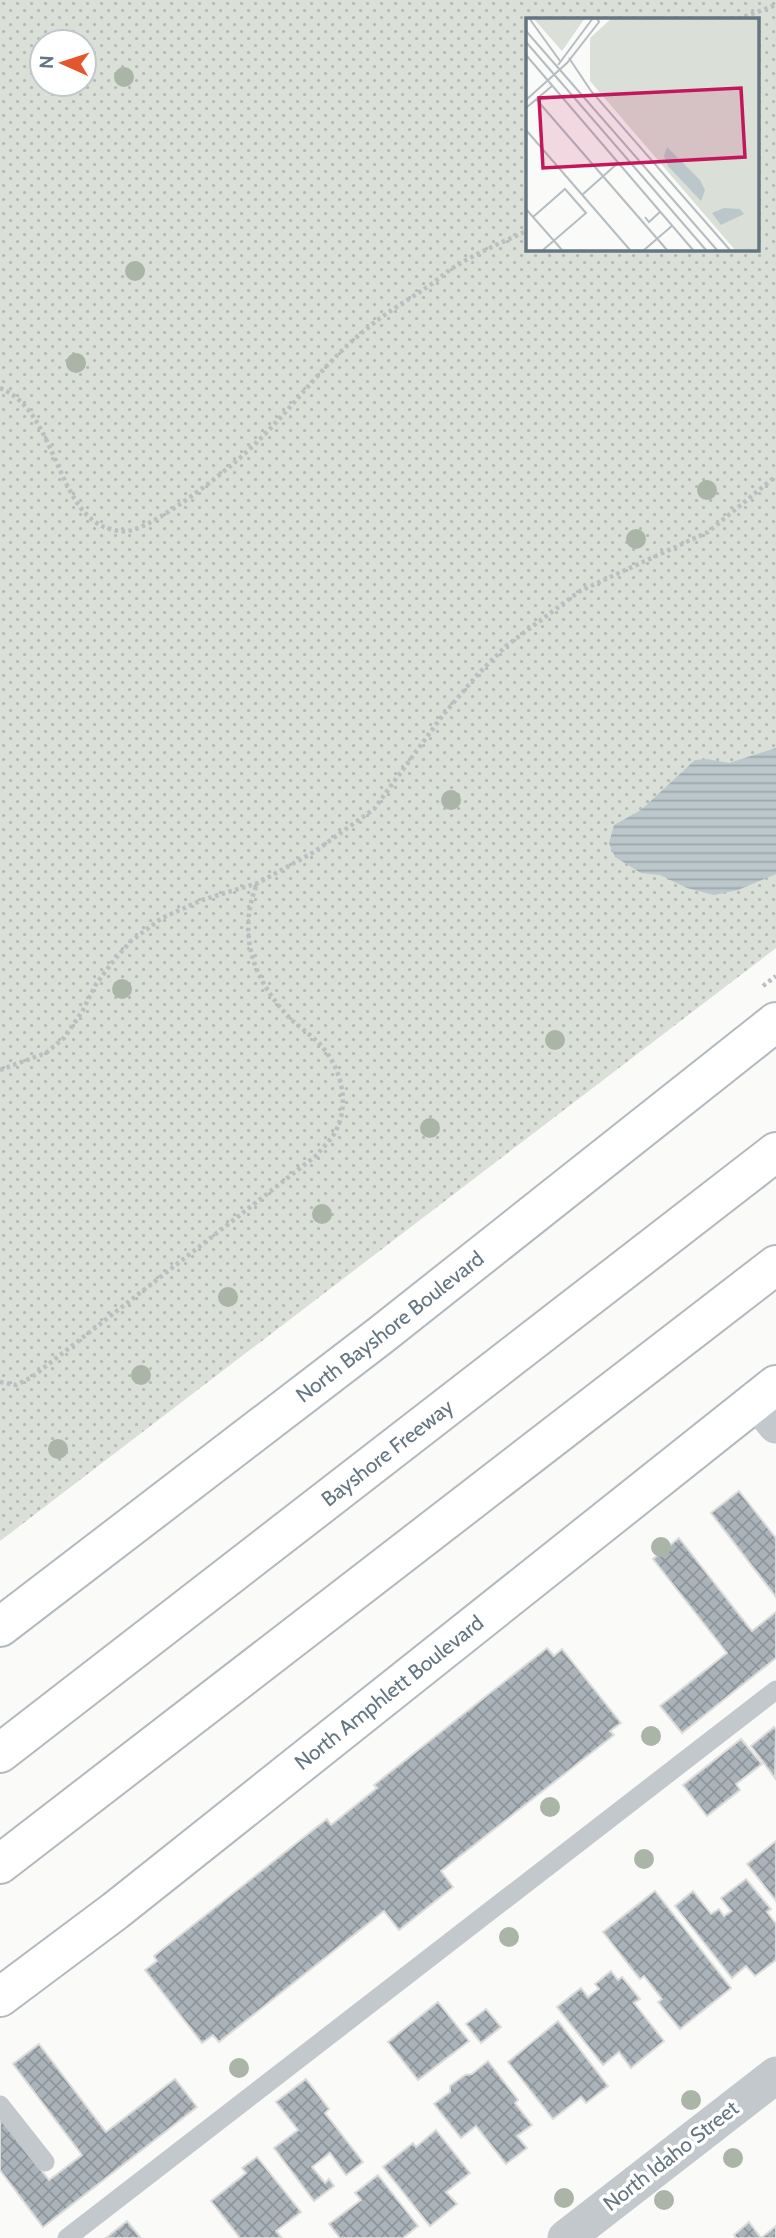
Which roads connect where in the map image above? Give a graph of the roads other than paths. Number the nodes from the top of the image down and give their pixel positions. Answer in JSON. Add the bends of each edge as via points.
{"nodes":[{"id":1,"x":776,"y":1022,"type":"edge"},
{"id":2,"x":776,"y":1152,"type":"edge"},
{"id":3,"x":776,"y":1265,"type":"edge"},
{"id":4,"x":769,"y":1403,"type":"edge"},
{"id":5,"x":298,"y":1524,"type":"junction"},
{"id":6,"x":0,"y":1627,"type":"edge"},
{"id":7,"x":776,"y":1690,"type":"edge"},
{"id":8,"x":0,"y":1724,"type":"edge"},
{"id":9,"x":0,"y":1754,"type":"edge"},
{"id":10,"x":0,"y":1864,"type":"edge"},
{"id":11,"x":0,"y":1997,"type":"edge"},
{"id":12,"x":776,"y":2075,"type":"edge"},
{"id":13,"x":0,"y":2105,"type":"edge"},
{"id":14,"x":45,"y":2162,"type":"dead end"},
{"id":15,"x":67,"y":2238,"type":"edge"},
{"id":16,"x":566,"y":2238,"type":"edge"}],
"edges":[{"from":1,"to":6,"type":"main road","name":"North Bayshore Boulevard","via":[[381,1335]]},
{"from":2,"to":5,"type":"main road","name":"Bayshore Freeway"},
{"from":3,"to":10,"type":"main road"},
{"from":4,"to":11,"type":"main road","name":"North Amphlett Boulevard"},
{"from":5,"to":8,"type":"main road"},
{"from":5,"to":9,"type":"main road","name":"Bayshore Freeway"},
{"from":7,"to":15,"type":"lane"},
{"from":12,"to":16,"type":"street","name":"North Idaho Street"},
{"from":13,"to":14,"type":"lane"}]}
